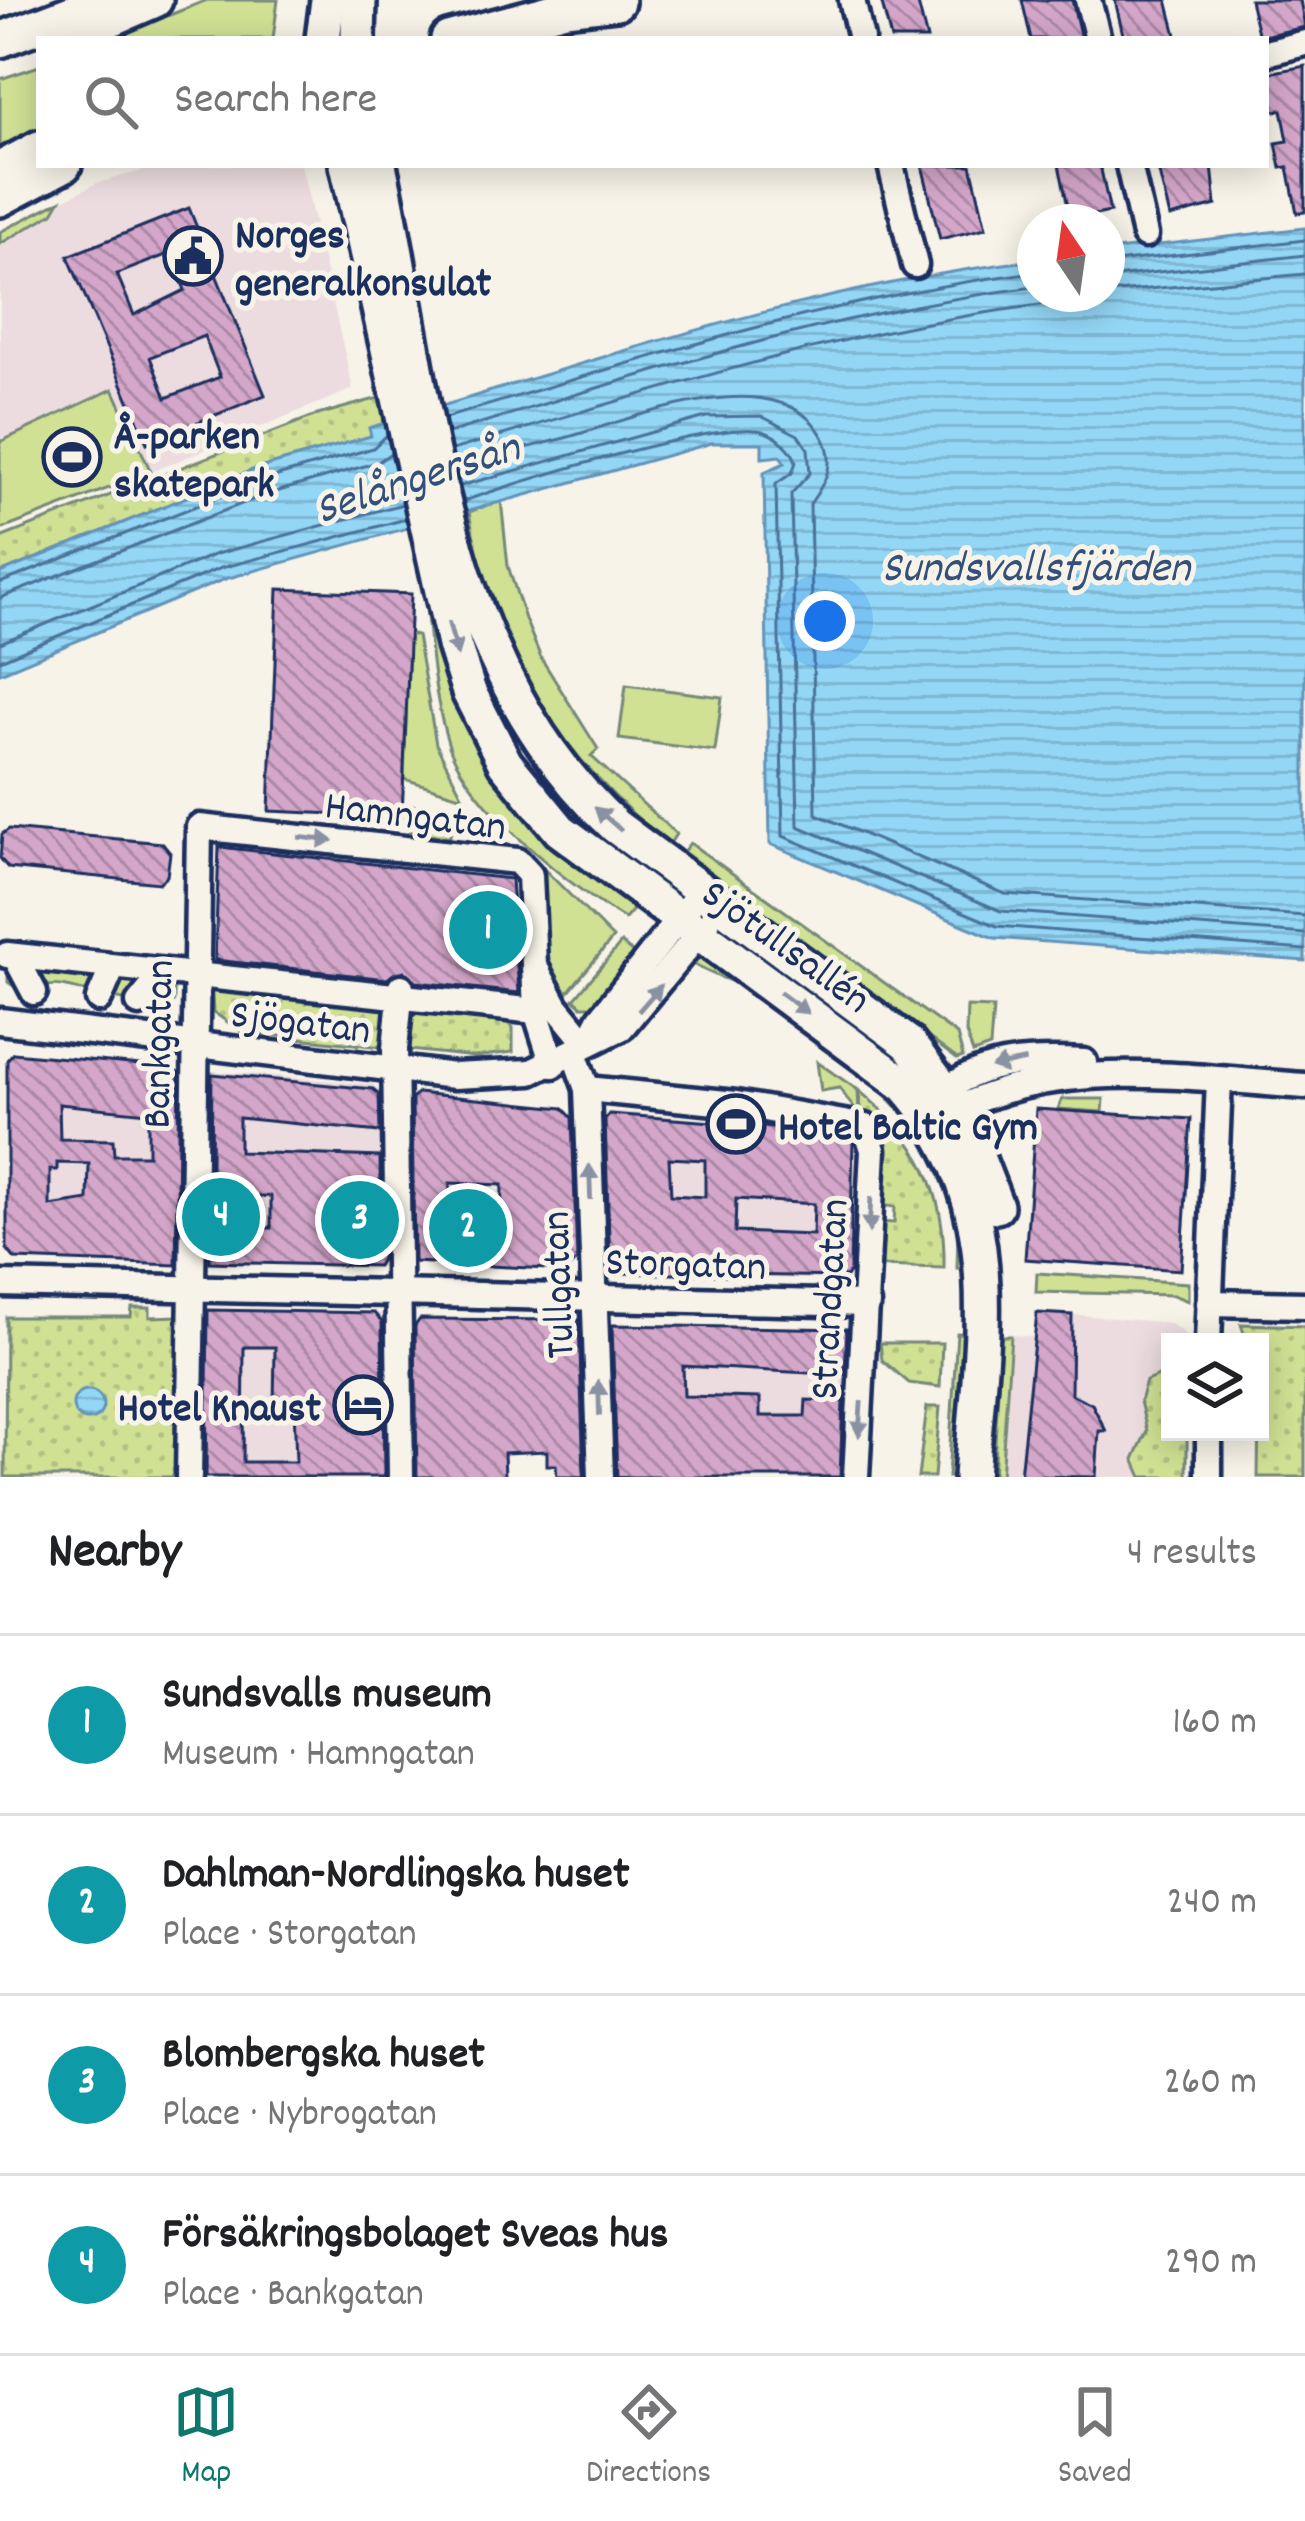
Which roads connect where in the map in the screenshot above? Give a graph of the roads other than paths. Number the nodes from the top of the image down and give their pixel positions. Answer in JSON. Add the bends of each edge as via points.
{"nodes":[{"id":1,"x":106,"y":0,"type":"edge"},
{"id":2,"x":155,"y":0,"type":"edge"},
{"id":3,"x":328,"y":0,"type":"edge"},
{"id":4,"x":358,"y":0,"type":"edge"},
{"id":5,"x":852,"y":0,"type":"edge"},
{"id":6,"x":1088,"y":0,"type":"edge"},
{"id":7,"x":621,"y":1,"type":"edge"},
{"id":8,"x":69,"y":36,"type":"edge"},
{"id":9,"x":323,"y":36,"type":"edge"},
{"id":10,"x":358,"y":36,"type":"edge"},
{"id":11,"x":459,"y":36,"type":"edge"},
{"id":12,"x":520,"y":36,"type":"edge"},
{"id":13,"x":860,"y":36,"type":"edge"},
{"id":14,"x":1097,"y":36,"type":"edge"},
{"id":15,"x":0,"y":40,"type":"edge"},
{"id":16,"x":1305,"y":43,"type":"edge"},
{"id":17,"x":36,"y":49,"type":"edge"},
{"id":18,"x":1269,"y":52,"type":"edge"},
{"id":19,"x":0,"y":64,"type":"edge"},
{"id":20,"x":36,"y":150,"type":"edge"},
{"id":21,"x":58,"y":168,"type":"edge"},
{"id":22,"x":348,"y":168,"type":"edge"},
{"id":23,"x":380,"y":168,"type":"edge"},
{"id":24,"x":892,"y":168,"type":"edge"},
{"id":25,"x":1130,"y":168,"type":"edge"},
{"id":26,"x":0,"y":169,"type":"edge"},
{"id":27,"x":0,"y":199,"type":"edge"},
{"id":28,"x":1145,"y":235,"type":"dead end"},
{"id":29,"x":915,"y":265,"type":"dead end"},
{"id":30,"x":416,"y":414,"type":"junction"},
{"id":31,"x":200,"y":827,"type":"joint"},
{"id":32,"x":699,"y":914,"type":"junction"},
{"id":33,"x":536,"y":964,"type":"junction"},
{"id":34,"x":113,"y":967,"type":"junction"},
{"id":35,"x":164,"y":972,"type":"junction"},
{"id":36,"x":196,"y":975,"type":"junction"},
{"id":37,"x":400,"y":991,"type":"junction"},
{"id":38,"x":34,"y":992,"type":"dead end"},
{"id":39,"x":99,"y":999,"type":"dead end"},
{"id":40,"x":139,"y":1004,"type":"dead end"},
{"id":41,"x":536,"y":1011,"type":"junction"},
{"id":42,"x":0,"y":1021,"type":"edge"},
{"id":43,"x":195,"y":1043,"type":"junction"},
{"id":44,"x":572,"y":1054,"type":"junction"},
{"id":45,"x":396,"y":1070,"type":"junction"},
{"id":46,"x":1219,"y":1080,"type":"junction"},
{"id":47,"x":1305,"y":1086,"type":"edge"},
{"id":48,"x":587,"y":1089,"type":"junction"},
{"id":49,"x":941,"y":1106,"type":"junction"},
{"id":50,"x":192,"y":1277,"type":"junction"},
{"id":51,"x":0,"y":1284,"type":"edge"},
{"id":52,"x":400,"y":1295,"type":"junction"},
{"id":53,"x":594,"y":1297,"type":"junction"},
{"id":54,"x":1209,"y":1304,"type":"junction"},
{"id":55,"x":1305,"y":1305,"type":"edge"},
{"id":56,"x":866,"y":1315,"type":"junction"},
{"id":57,"x":1208,"y":1333,"type":"edge"},
{"id":58,"x":1209,"y":1441,"type":"edge"},
{"id":59,"x":189,"y":1477,"type":"edge"},
{"id":60,"x":401,"y":1477,"type":"edge"},
{"id":61,"x":601,"y":1477,"type":"edge"},
{"id":62,"x":856,"y":1477,"type":"edge"},
{"id":63,"x":970,"y":1477,"type":"edge"},
{"id":64,"x":987,"y":1477,"type":"edge"},
{"id":65,"x":1209,"y":1477,"type":"edge"}],
"edges":[{"from":1,"to":15,"type":"main road"},
{"from":2,"to":8,"type":"main road"},
{"from":3,"to":9,"type":"main road"},
{"from":4,"to":10,"type":"main road"},
{"from":5,"to":13,"type":"street"},
{"from":6,"to":14,"type":"street"},
{"from":7,"to":11,"type":"main road"},
{"from":7,"to":12,"type":"main road"},
{"from":16,"to":18,"type":"street"},
{"from":17,"to":19,"type":"main road"},
{"from":20,"to":26,"type":"main road"},
{"from":21,"to":27,"type":"main road"},
{"from":22,"to":30,"type":"main road"},
{"from":23,"to":30,"type":"main road"},
{"from":24,"to":29,"type":"street"},
{"from":25,"to":28,"type":"street"},
{"from":30,"to":32,"type":"main road","name":"Sjötullsallén","via":[[469,692],[505,763],[560,830]]},
{"from":31,"to":33,"type":"street","name":"Hamngatan","one_way":true,"via":[[517,861],[530,875]]},
{"from":31,"to":36,"type":"street","name":"Bankgatan"},
{"from":32,"to":44,"type":"street"},
{"from":32,"to":49,"type":"main road","name":"Sjötullsallén"},
{"from":33,"to":41,"type":"street","name":"Hamngatan"},
{"from":33,"to":44,"type":"street","name":"Hamngatan"},
{"from":34,"to":35,"type":"street"},
{"from":34,"to":38,"type":"street","via":[[11,956]]},
{"from":34,"to":39,"type":"street"},
{"from":35,"to":36,"type":"street"},
{"from":35,"to":40,"type":"street"},
{"from":36,"to":37,"type":"street"},
{"from":36,"to":43,"type":"street","name":"Bankgatan"},
{"from":37,"to":41,"type":"street"},
{"from":37,"to":45,"type":"street"},
{"from":41,"to":44,"type":"street","name":"Hamngatan"},
{"from":42,"to":43,"type":"street","name":"Sjögatan"},
{"from":43,"to":45,"type":"street","name":"Sjögatan"},
{"from":43,"to":50,"type":"street","name":"Bankgatan"},
{"from":44,"to":45,"type":"street","name":"Sjögatan","via":[[504,1075]]},
{"from":44,"to":48,"type":"street","name":"Hamngatan"},
{"from":45,"to":52,"type":"street"},
{"from":46,"to":47,"type":"street"},
{"from":46,"to":49,"type":"street","via":[[1046,1078]]},
{"from":46,"to":54,"type":"street"},
{"from":53,"to":48,"type":"street","name":"Tullgatan","one_way":true},
{"from":48,"to":56,"type":"street","name":"Strandgatan","one_way":true,"via":[[866,1127],[873,1150]]},
{"from":49,"to":63,"type":"main road","name":"Sjötullsallén","via":[[981,1232]]},
{"from":49,"to":64,"type":"main road","name":"Sjötullsallén","via":[[980,1151],[999,1214]]},
{"from":50,"to":51,"type":"street","name":"Storgatan"},
{"from":50,"to":52,"type":"street","name":"Storgatan"},
{"from":50,"to":59,"type":"street","name":"Bankgatan"},
{"from":52,"to":53,"type":"street","name":"Storgatan"},
{"from":52,"to":60,"type":"street"},
{"from":53,"to":56,"type":"street","name":"Storgatan"},
{"from":61,"to":53,"type":"street","name":"Tullgatan","one_way":true},
{"from":54,"to":55,"type":"street"},
{"from":54,"to":57,"type":"street"},
{"from":56,"to":62,"type":"street","name":"Strandgatan","one_way":true},
{"from":58,"to":65,"type":"street"}]}
